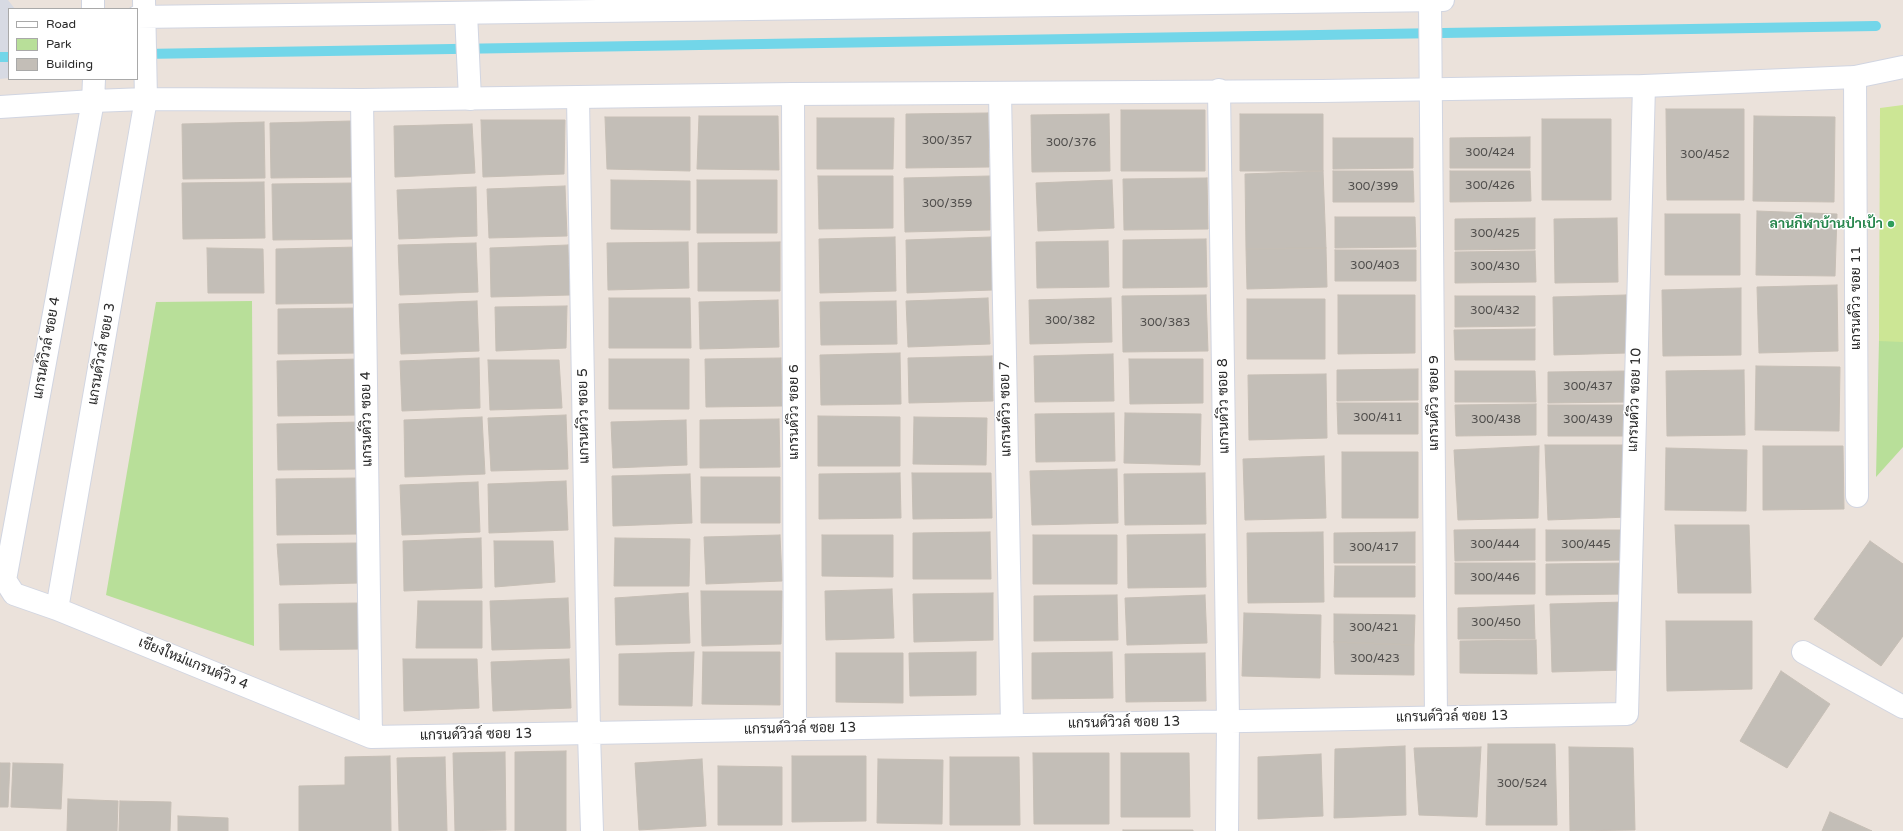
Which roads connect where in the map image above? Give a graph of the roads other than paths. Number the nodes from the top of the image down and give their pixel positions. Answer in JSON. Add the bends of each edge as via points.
{"nodes":[{"id":1,"x":1430,"y":0,"type":"edge"},
{"id":2,"x":1443,"y":0,"type":"edge"},
{"id":3,"x":1222,"y":2,"type":"edge"},
{"id":4,"x":1009,"y":3,"type":"edge"},
{"id":5,"x":793,"y":4,"type":"edge"},
{"id":6,"x":584,"y":6,"type":"edge"},
{"id":7,"x":374,"y":7,"type":"edge"},
{"id":8,"x":466,"y":13,"type":"junction"},
{"id":9,"x":142,"y":16,"type":"edge"},
{"id":10,"x":1903,"y":67,"type":"edge"},
{"id":11,"x":1855,"y":77,"type":"junction"},
{"id":12,"x":1644,"y":86,"type":"junction"},
{"id":13,"x":94,"y":88,"type":"edge"},
{"id":14,"x":1219,"y":90,"type":"junction"},
{"id":15,"x":1431,"y":90,"type":"junction"},
{"id":16,"x":146,"y":91,"type":"junction"},
{"id":17,"x":1000,"y":93,"type":"junction"},
{"id":18,"x":793,"y":94,"type":"junction"},
{"id":19,"x":578,"y":98,"type":"junction"},
{"id":20,"x":470,"y":99,"type":"junction"},
{"id":21,"x":362,"y":100,"type":"junction"},
{"id":22,"x":0,"y":107,"type":"edge"},
{"id":23,"x":1857,"y":496,"type":"dead end"},
{"id":24,"x":14,"y":594,"type":"joint"},
{"id":25,"x":57,"y":609,"type":"junction"},
{"id":26,"x":1803,"y":652,"type":"dead end"},
{"id":27,"x":1903,"y":707,"type":"edge"},
{"id":28,"x":1627,"y":714,"type":"joint"},
{"id":29,"x":1436,"y":717,"type":"junction"},
{"id":30,"x":1228,"y":721,"type":"junction"},
{"id":31,"x":1012,"y":725,"type":"junction"},
{"id":32,"x":795,"y":729,"type":"junction"},
{"id":33,"x":588,"y":733,"type":"junction"},
{"id":34,"x":371,"y":737,"type":"junction"},
{"id":35,"x":592,"y":831,"type":"edge"},
{"id":36,"x":1227,"y":831,"type":"edge"}],
"edges":[{"from":1,"to":2,"type":"street"},
{"from":1,"to":3,"type":"street"},
{"from":1,"to":15,"type":"street","name":"แกรนด์วิว ซอย 9"},
{"from":3,"to":4,"type":"street"},
{"from":4,"to":5,"type":"street"},
{"from":5,"to":6,"type":"street"},
{"from":6,"to":8,"type":"street"},
{"from":7,"to":8,"type":"street"},
{"from":7,"to":9,"type":"street"},
{"from":8,"to":20,"type":"street"},
{"from":9,"to":16,"type":"street","name":"แกรนด์วิวล์ ซอย 3"},
{"from":10,"to":11,"type":"street"},
{"from":11,"to":12,"type":"street"},
{"from":11,"to":23,"type":"street","name":"แกรนด์วิว ซอย 11"},
{"from":12,"to":15,"type":"street"},
{"from":12,"to":28,"type":"street","name":"แกรนด์วิว ซอย 10"},
{"from":13,"to":16,"type":"street"},
{"from":13,"to":22,"type":"street"},
{"from":13,"to":24,"type":"street","name":"แกรนด์วิวล์ ซอย 4","via":[[5,580]]},
{"from":14,"to":15,"type":"street"},
{"from":14,"to":17,"type":"street"},
{"from":14,"to":30,"type":"street","name":"แกรนด์วิว ซอย 8"},
{"from":15,"to":29,"type":"street","name":"แกรนด์วิว ซอย 9"},
{"from":16,"to":21,"type":"street"},
{"from":16,"to":25,"type":"street","name":"แกรนด์วิวล์ ซอย 3"},
{"from":17,"to":18,"type":"street"},
{"from":17,"to":31,"type":"street","name":"แกรนด์วิว ซอย 7"},
{"from":18,"to":19,"type":"street"},
{"from":18,"to":32,"type":"street","name":"แกรนด์วิว ซอย 6"},
{"from":19,"to":20,"type":"street"},
{"from":19,"to":33,"type":"street","name":"แกรนด์วิว ซอย 5"},
{"from":20,"to":21,"type":"street"},
{"from":21,"to":34,"type":"street","name":"แกรนด์วิว ซอย 4"},
{"from":24,"to":25,"type":"street","name":"เชียงใหม่แกรนด์วิว 4"},
{"from":25,"to":34,"type":"street","name":"เชียงใหม่แกรนด์วิว 4"},
{"from":26,"to":27,"type":"street"},
{"from":28,"to":29,"type":"street","name":"แกรนด์วิวล์ ซอย 13"},
{"from":29,"to":30,"type":"street","name":"แกรนด์วิวล์ ซอย 13"},
{"from":30,"to":31,"type":"street","name":"แกรนด์วิวล์ ซอย 13"},
{"from":30,"to":36,"type":"street"},
{"from":31,"to":32,"type":"street","name":"แกรนด์วิวล์ ซอย 13"},
{"from":32,"to":33,"type":"street","name":"แกรนด์วิวล์ ซอย 13"},
{"from":33,"to":34,"type":"street","name":"แกรนด์วิวล์ ซอย 13"},
{"from":33,"to":35,"type":"street","name":"แกรนด์วิว ซอย 5"}]}
